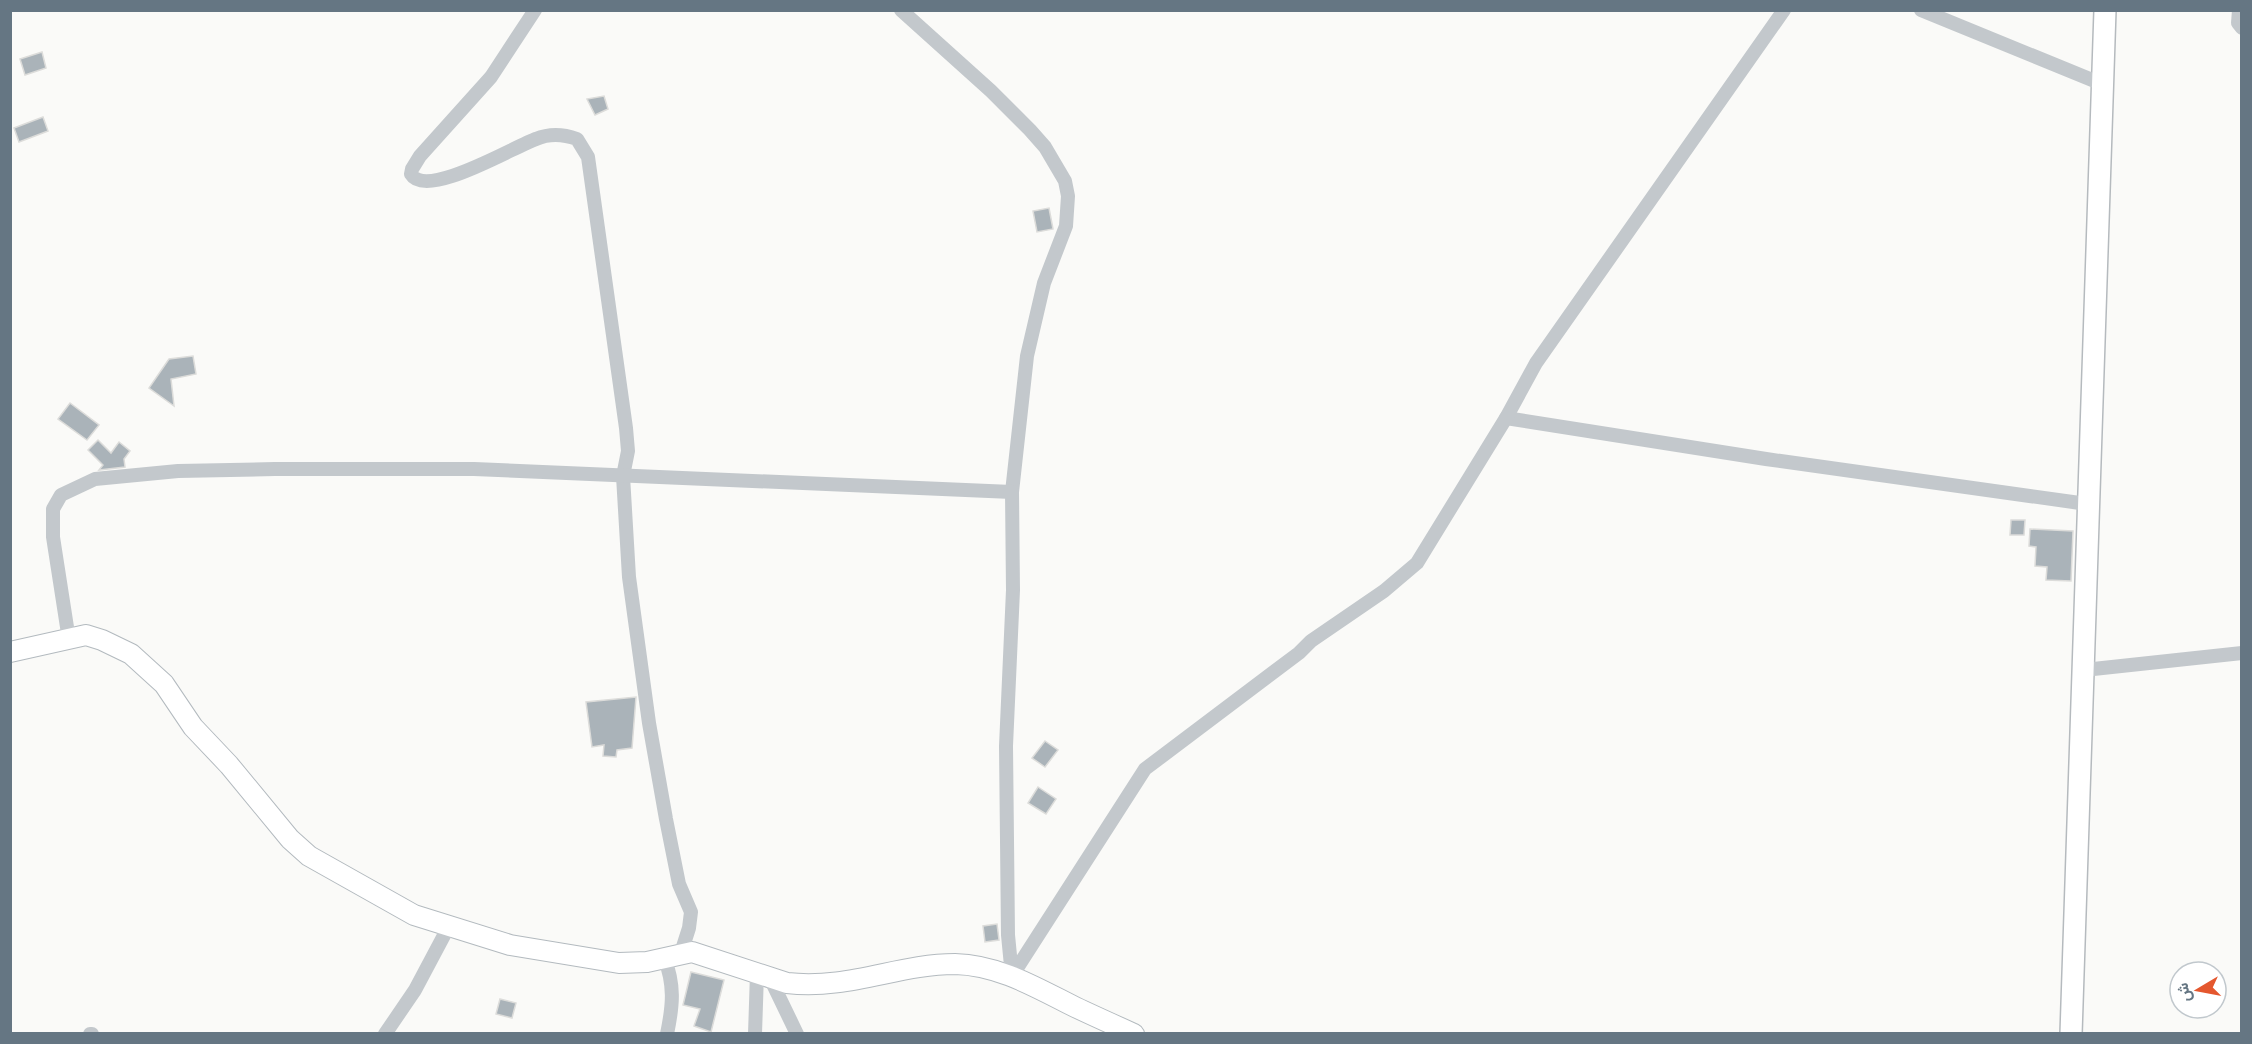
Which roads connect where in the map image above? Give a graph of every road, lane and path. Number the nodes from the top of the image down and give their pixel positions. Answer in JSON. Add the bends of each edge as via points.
{"nodes":[{"id":1,"x":535,"y":10,"type":"edge"},
{"id":2,"x":901,"y":10,"type":"edge"},
{"id":3,"x":1784,"y":10,"type":"edge"},
{"id":4,"x":1921,"y":10,"type":"edge"},
{"id":5,"x":2105,"y":10,"type":"edge"},
{"id":6,"x":2239,"y":10,"type":"edge"},
{"id":7,"x":2241,"y":28,"type":"edge"},
{"id":8,"x":2102,"y":84,"type":"junction"},
{"id":9,"x":1506,"y":418,"type":"junction"},
{"id":10,"x":622,"y":476,"type":"junction"},
{"id":11,"x":1012,"y":492,"type":"junction"},
{"id":12,"x":2087,"y":504,"type":"junction"},
{"id":13,"x":69,"y":640,"type":"junction"},
{"id":14,"x":10,"y":652,"type":"edge"},
{"id":15,"x":2241,"y":653,"type":"edge"},
{"id":16,"x":2084,"y":670,"type":"junction"},
{"id":17,"x":449,"y":927,"type":"junction"},
{"id":18,"x":673,"y":955,"type":"junction"},
{"id":19,"x":764,"y":975,"type":"junction"},
{"id":20,"x":1012,"y":975,"type":"junction"},
{"id":21,"x":385,"y":1034,"type":"edge"},
{"id":22,"x":666,"y":1034,"type":"edge"},
{"id":23,"x":755,"y":1034,"type":"edge"},
{"id":24,"x":797,"y":1034,"type":"edge"},
{"id":25,"x":1134,"y":1034,"type":"edge"},
{"id":26,"x":2072,"y":1034,"type":"edge"}],
"edges":[{"from":1,"to":10,"type":"street","via":[[491,77],[420,156],[411,174],[425,182],[446,177],[537,138],[557,134],[577,139],[583,147],[591,175],[623,398],[628,451]]},
{"from":2,"to":11,"type":"street","via":[[1030,130],[1065,182],[1066,226],[1044,283],[1027,356]]},
{"from":3,"to":9,"type":"street","via":[[1536,363]]},
{"from":4,"to":8,"type":"street"},
{"from":5,"to":8,"type":"main road"},
{"from":6,"to":7,"type":"street"},
{"from":8,"to":12,"type":"main road"},
{"from":9,"to":12,"type":"street"},
{"from":9,"to":20,"type":"street","via":[[1418,563],[1145,769]]},
{"from":10,"to":11,"type":"street"},
{"from":10,"to":13,"type":"street","via":[[474,469],[275,469],[178,471],[95,479],[61,495],[53,509],[53,537]]},
{"from":10,"to":18,"type":"street","via":[[629,577],[649,723],[679,884],[691,912],[689,928]]},
{"from":11,"to":20,"type":"street","via":[[1013,590],[1006,746]]},
{"from":12,"to":16,"type":"main road"},
{"from":13,"to":14,"type":"street"},
{"from":13,"to":17,"type":"street","via":[[86,635],[131,654],[164,684],[193,727],[309,856],[414,915]]},
{"from":15,"to":16,"type":"street"},
{"from":16,"to":26,"type":"main road"},
{"from":17,"to":18,"type":"street","via":[[510,945],[619,963],[647,962]]},
{"from":17,"to":21,"type":"street","via":[[415,990]]},
{"from":18,"to":19,"type":"street","via":[[692,952]]},
{"from":18,"to":22,"type":"street","via":[[673,992]]},
{"from":19,"to":20,"type":"street","via":[[787,983],[823,985],[954,964]]},
{"from":19,"to":23,"type":"street"},
{"from":19,"to":24,"type":"street"},
{"from":20,"to":25,"type":"street"}]}
